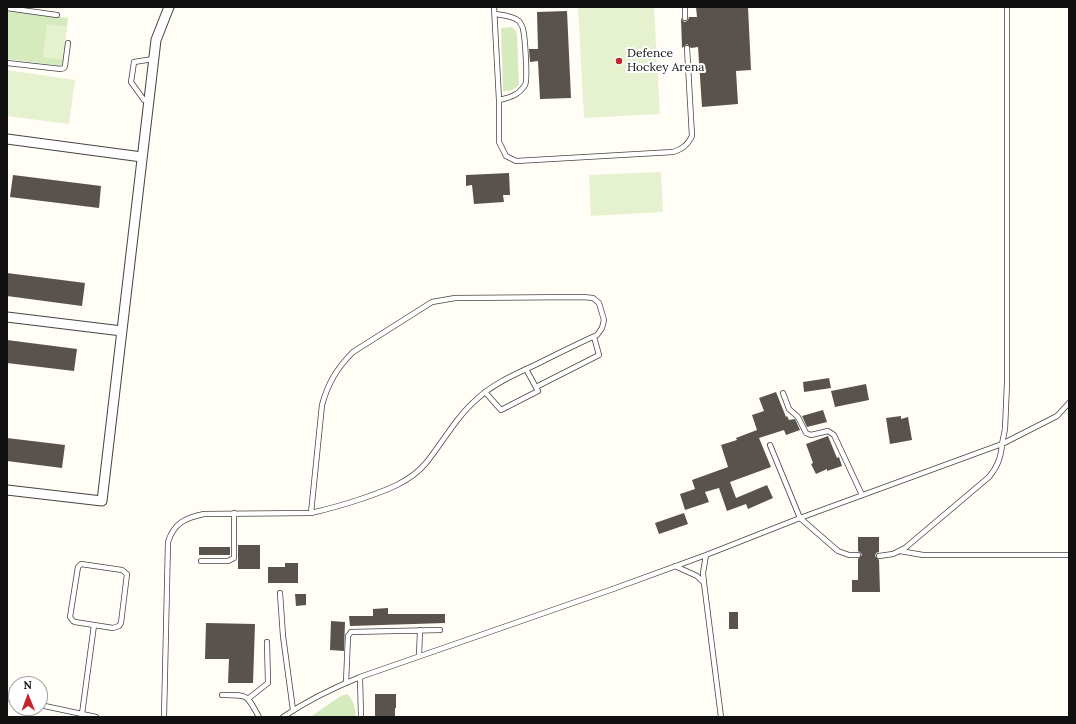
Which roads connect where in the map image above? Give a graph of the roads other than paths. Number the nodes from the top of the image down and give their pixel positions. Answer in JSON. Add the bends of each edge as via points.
{"nodes":[{"id":1,"x":169,"y":7,"type":"edge"},
{"id":2,"x":494,"y":7,"type":"edge"},
{"id":3,"x":685,"y":7,"type":"edge"},
{"id":4,"x":1007,"y":7,"type":"edge"},
{"id":5,"x":7,"y":8,"type":"edge"},
{"id":6,"x":495,"y":14,"type":"junction"},
{"id":7,"x":57,"y":15,"type":"dead end"},
{"id":8,"x":685,"y":18,"type":"dead end"},
{"id":9,"x":68,"y":43,"type":"dead end"},
{"id":10,"x":687,"y":48,"type":"dead end"},
{"id":11,"x":154,"y":59,"type":"junction"},
{"id":12,"x":7,"y":63,"type":"edge"},
{"id":13,"x":499,"y":100,"type":"junction"},
{"id":14,"x":149,"y":101,"type":"junction"},
{"id":15,"x":7,"y":139,"type":"edge"},
{"id":16,"x":142,"y":157,"type":"junction"},
{"id":17,"x":7,"y":317,"type":"edge"},
{"id":18,"x":122,"y":331,"type":"junction"},
{"id":19,"x":594,"y":337,"type":"junction"},
{"id":20,"x":526,"y":369,"type":"junction"},
{"id":21,"x":536,"y":387,"type":"junction"},
{"id":22,"x":485,"y":392,"type":"junction"},
{"id":23,"x":783,"y":393,"type":"dead end"},
{"id":24,"x":1069,"y":403,"type":"edge"},
{"id":25,"x":1002,"y":444,"type":"junction"},
{"id":26,"x":770,"y":445,"type":"dead end"},
{"id":27,"x":7,"y":490,"type":"edge"},
{"id":28,"x":862,"y":495,"type":"junction"},
{"id":29,"x":234,"y":513,"type":"junction"},
{"id":30,"x":311,"y":513,"type":"junction"},
{"id":31,"x":800,"y":518,"type":"junction"},
{"id":32,"x":900,"y":551,"type":"junction"},
{"id":33,"x":706,"y":555,"type":"junction"},
{"id":34,"x":858,"y":555,"type":"dead end"},
{"id":35,"x":1069,"y":555,"type":"edge"},
{"id":36,"x":879,"y":556,"type":"dead end"},
{"id":37,"x":201,"y":560,"type":"dead end"},
{"id":38,"x":675,"y":566,"type":"junction"},
{"id":39,"x":704,"y":583,"type":"junction"},
{"id":40,"x":280,"y":593,"type":"dead end"},
{"id":41,"x":94,"y":625,"type":"junction"},
{"id":42,"x":420,"y":630,"type":"junction"},
{"id":43,"x":440,"y":630,"type":"dead end"},
{"id":44,"x":267,"y":642,"type":"dead end"},
{"id":45,"x":420,"y":656,"type":"junction"},
{"id":46,"x":360,"y":677,"type":"junction"},
{"id":47,"x":346,"y":683,"type":"junction"},
{"id":48,"x":222,"y":695,"type":"dead end"},
{"id":49,"x":249,"y":698,"type":"junction"},
{"id":50,"x":48,"y":707,"type":"edge"},
{"id":51,"x":293,"y":710,"type":"junction"},
{"id":52,"x":82,"y":714,"type":"junction"},
{"id":53,"x":96,"y":717,"type":"edge"},
{"id":54,"x":164,"y":717,"type":"edge"},
{"id":55,"x":259,"y":717,"type":"edge"},
{"id":56,"x":283,"y":717,"type":"edge"},
{"id":57,"x":361,"y":717,"type":"edge"},
{"id":58,"x":721,"y":717,"type":"edge"}],
"edges":[{"from":1,"to":11,"type":"street","via":[[156,40]]},
{"from":2,"to":6,"type":"lane"},
{"from":3,"to":8,"type":"lane"},
{"from":4,"to":25,"type":"lane","via":[[1007,383]]},
{"from":5,"to":7,"type":"lane"},
{"from":6,"to":13,"type":"lane"},
{"from":6,"to":13,"type":"lane","via":[[518,21],[523,28],[525,55],[526,83],[512,97]]},
{"from":9,"to":12,"type":"lane","via":[[65,66],[61,70]]},
{"from":10,"to":13,"type":"lane","via":[[692,136],[683,149],[673,152],[516,161],[506,156],[499,142]]},
{"from":11,"to":14,"type":"street"},
{"from":11,"to":14,"type":"lane","via":[[134,62],[133,65],[131,82],[144,100]]},
{"from":14,"to":16,"type":"street"},
{"from":15,"to":16,"type":"street"},
{"from":16,"to":18,"type":"street"},
{"from":17,"to":18,"type":"street"},
{"from":18,"to":27,"type":"street","via":[[102,501]]},
{"from":19,"to":20,"type":"lane"},
{"from":19,"to":21,"type":"lane","via":[[599,355]]},
{"from":19,"to":30,"type":"lane","via":[[602,328],[604,320],[599,302],[593,298],[455,298],[432,302],[353,352],[334,374],[326,389],[322,405]]},
{"from":20,"to":21,"type":"lane"},
{"from":20,"to":22,"type":"lane"},
{"from":21,"to":22,"type":"lane","via":[[538,391],[501,410]]},
{"from":22,"to":30,"type":"lane","via":[[464,412],[426,464],[404,482]]},
{"from":23,"to":28,"type":"lane","via":[[789,409],[798,417],[806,433],[811,435],[828,430],[834,435]]},
{"from":24,"to":25,"type":"lane","via":[[1057,416]]},
{"from":25,"to":28,"type":"lane"},
{"from":25,"to":32,"type":"lane","via":[[1002,454],[989,476]]},
{"from":26,"to":31,"type":"lane"},
{"from":28,"to":31,"type":"lane"},
{"from":29,"to":30,"type":"lane"},
{"from":29,"to":37,"type":"lane","via":[[234,558],[228,561]]},
{"from":29,"to":54,"type":"lane","via":[[192,517],[175,527],[168,542]]},
{"from":31,"to":33,"type":"lane"},
{"from":31,"to":34,"type":"lane","via":[[838,551]]},
{"from":32,"to":35,"type":"lane","via":[[923,555]]},
{"from":32,"to":36,"type":"lane"},
{"from":33,"to":38,"type":"lane"},
{"from":33,"to":39,"type":"lane"},
{"from":38,"to":39,"type":"lane","via":[[697,576]]},
{"from":38,"to":45,"type":"lane"},
{"from":39,"to":58,"type":"lane"},
{"from":40,"to":51,"type":"lane"},
{"from":41,"to":41,"type":"lane","via":[[113,628],[121,623],[127,574],[122,570],[81,564],[78,567],[70,617],[72,621]]},
{"from":41,"to":52,"type":"lane"},
{"from":42,"to":43,"type":"lane"},
{"from":42,"to":45,"type":"lane"},
{"from":42,"to":47,"type":"lane","via":[[351,632],[348,636]]},
{"from":44,"to":49,"type":"lane","via":[[268,683]]},
{"from":45,"to":46,"type":"lane"},
{"from":46,"to":47,"type":"lane"},
{"from":46,"to":57,"type":"lane"},
{"from":47,"to":51,"type":"lane"},
{"from":48,"to":49,"type":"lane","via":[[244,695]]},
{"from":49,"to":55,"type":"lane"},
{"from":50,"to":52,"type":"lane"},
{"from":51,"to":56,"type":"lane"},
{"from":52,"to":53,"type":"lane"}]}
